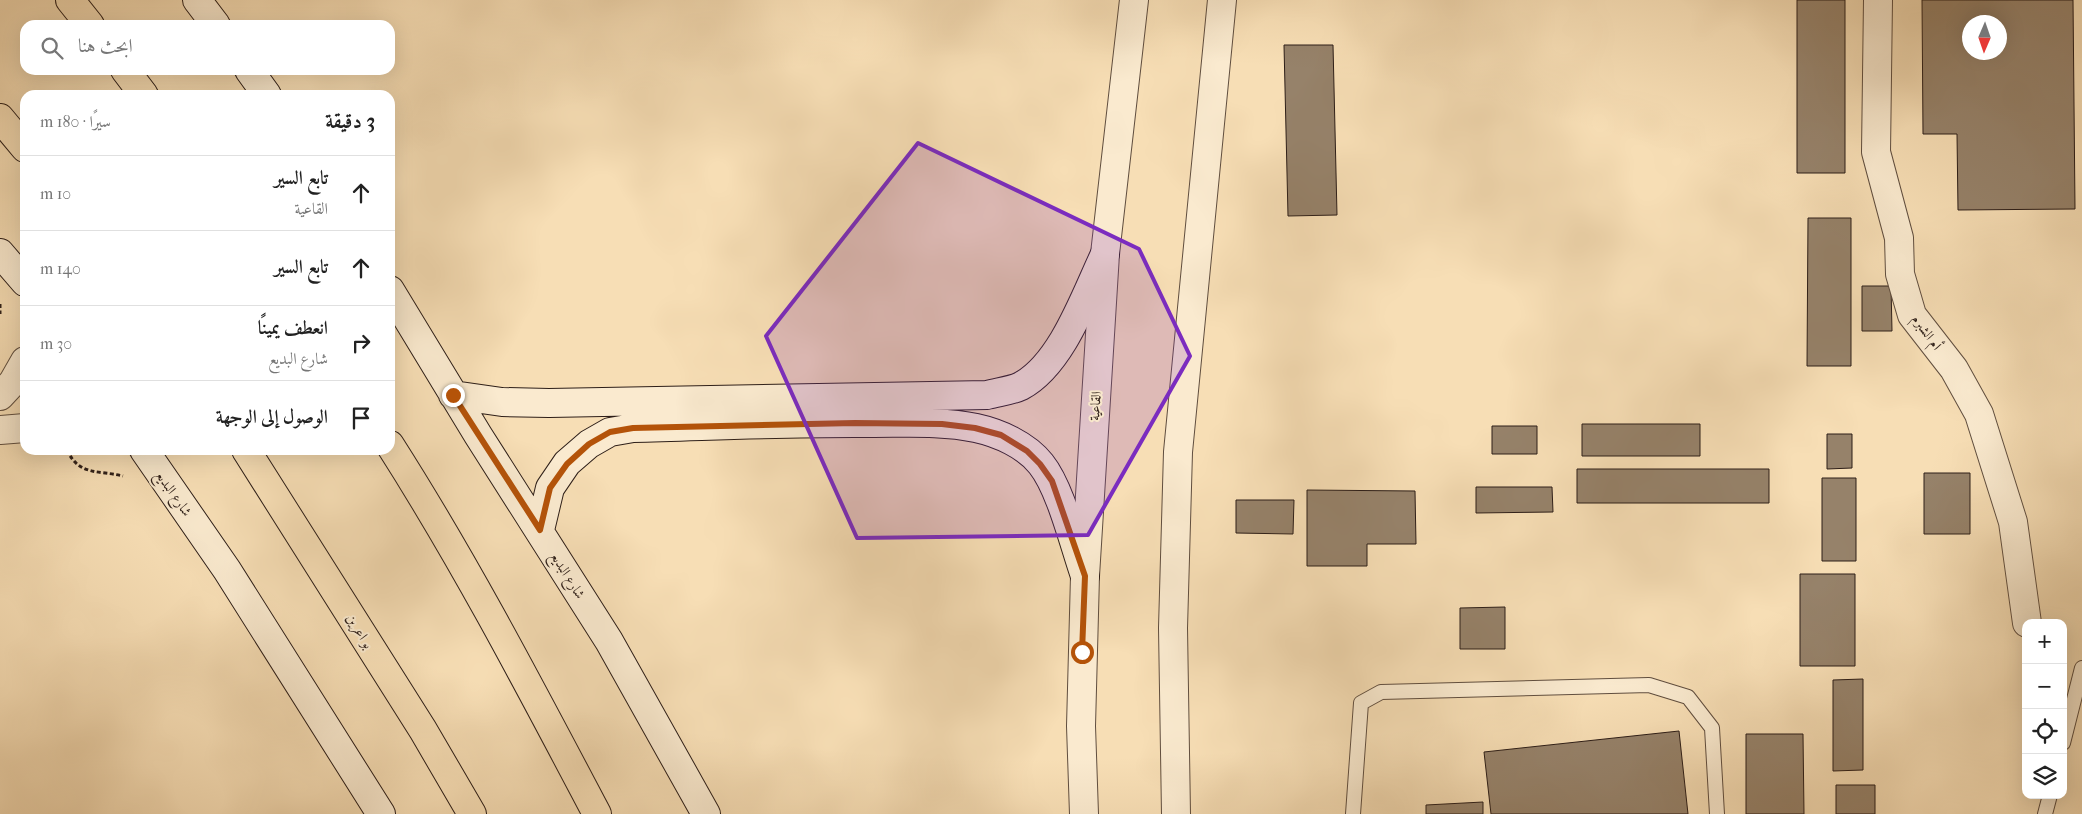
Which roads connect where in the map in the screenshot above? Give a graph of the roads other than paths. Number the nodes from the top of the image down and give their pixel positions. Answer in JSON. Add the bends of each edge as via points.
{"nodes":[{"id":1,"x":70,"y":0,"type":"edge"},
{"id":2,"x":197,"y":0,"type":"edge"},
{"id":3,"x":1134,"y":0,"type":"edge"},
{"id":4,"x":1222,"y":0,"type":"edge"},
{"id":5,"x":1878,"y":0,"type":"edge"},
{"id":6,"x":86,"y":20,"type":"edge"},
{"id":7,"x":212,"y":20,"type":"edge"},
{"id":8,"x":129,"y":75,"type":"edge"},
{"id":9,"x":253,"y":75,"type":"edge"},
{"id":10,"x":140,"y":90,"type":"edge"},
{"id":11,"x":263,"y":90,"type":"edge"},
{"id":12,"x":0,"y":118,"type":"edge"},
{"id":13,"x":20,"y":142,"type":"edge"},
{"id":14,"x":0,"y":253,"type":"edge"},
{"id":15,"x":1105,"y":254,"type":"junction"},
{"id":16,"x":20,"y":276,"type":"edge"},
{"id":17,"x":395,"y":298,"type":"edge"},
{"id":18,"x":20,"y":370,"type":"edge"},
{"id":19,"x":453,"y":395,"type":"junction"},
{"id":20,"x":0,"y":396,"type":"edge"},
{"id":21,"x":20,"y":428,"type":"edge"},
{"id":22,"x":0,"y":430,"type":"edge"},
{"id":23,"x":395,"y":453,"type":"edge"},
{"id":24,"x":147,"y":455,"type":"edge"},
{"id":25,"x":249,"y":455,"type":"edge"},
{"id":26,"x":540,"y":530,"type":"junction"},
{"id":27,"x":1085,"y":576,"type":"junction"},
{"id":28,"x":2026,"y":619,"type":"edge"},
{"id":29,"x":2082,"y":668,"type":"edge"},
{"id":30,"x":2067,"y":727,"type":"edge"},
{"id":31,"x":2049,"y":799,"type":"edge"},
{"id":32,"x":381,"y":814,"type":"edge"},
{"id":33,"x":472,"y":814,"type":"edge"},
{"id":34,"x":598,"y":814,"type":"edge"},
{"id":35,"x":706,"y":814,"type":"edge"},
{"id":36,"x":1084,"y":814,"type":"edge"},
{"id":37,"x":1176,"y":814,"type":"edge"},
{"id":38,"x":1353,"y":814,"type":"edge"},
{"id":39,"x":1717,"y":814,"type":"edge"},
{"id":40,"x":2045,"y":814,"type":"edge"}],
"edges":[{"from":1,"to":6,"type":"highway"},
{"from":2,"to":7,"type":"main road"},
{"from":3,"to":15,"type":"main road","name":"القاعية"},
{"from":4,"to":37,"type":"main road","via":[[1178,452],[1173,619]]},
{"from":5,"to":28,"type":"main road","name":"أم الشبرم","via":[[1876,152],[1899,238],[1900,274],[1912,315],[1954,369],[1979,414],[2013,522]]},
{"from":8,"to":10,"type":"highway"},
{"from":9,"to":11,"type":"main road"},
{"from":12,"to":13,"type":"highway"},
{"from":14,"to":16,"type":"main road"},
{"from":15,"to":19,"type":"main road","via":[[1061,345],[1045,368],[1020,387],[987,395],[549,403],[502,402]]},
{"from":15,"to":27,"type":"main road","name":"القاعية"},
{"from":17,"to":19,"type":"main road","name":"شارع البديع"},
{"from":18,"to":20,"type":"main road"},
{"from":19,"to":26,"type":"main road","name":"شارع البديع"},
{"from":21,"to":22,"type":"main road"},
{"from":23,"to":34,"type":"highway","via":[[508,645]]},
{"from":24,"to":32,"type":"main road","name":"شارع البديع","via":[[227,570]]},
{"from":25,"to":33,"type":"highway","name":"بو اعرين","via":[[423,730]]},
{"from":26,"to":27,"type":"main road","via":[[550,488],[561,472],[589,444],[610,432],[633,428],[942,424],[1001,435],[1027,451],[1040,464],[1052,481]]},
{"from":26,"to":35,"type":"main road","name":"شارع البديع","via":[[610,641]]},
{"from":27,"to":36,"type":"main road","name":"القاعية","via":[[1081,726]]},
{"from":29,"to":30,"type":"lane"},
{"from":31,"to":40,"type":"lane"},
{"from":38,"to":39,"type":"lane","via":[[1361,703],[1381,692],[1649,685],[1688,697],[1712,728]]}]}
